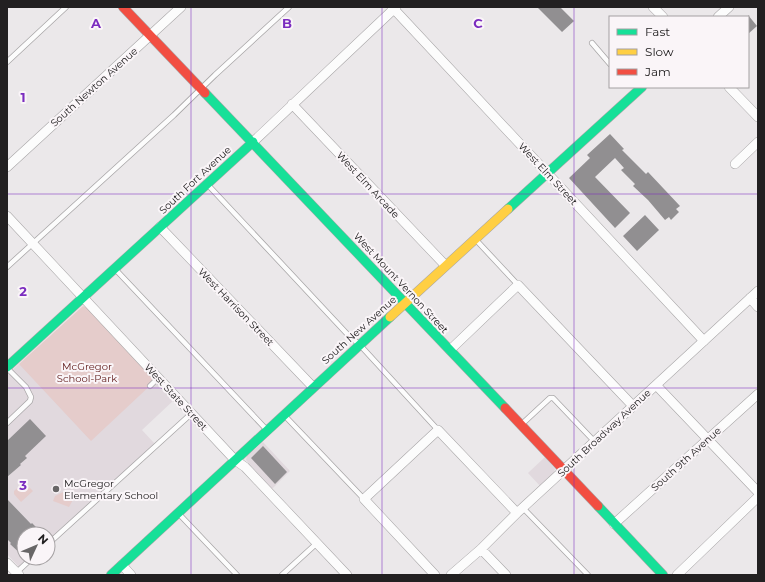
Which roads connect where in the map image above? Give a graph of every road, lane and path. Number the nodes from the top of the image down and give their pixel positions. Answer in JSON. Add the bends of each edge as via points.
{"nodes":[{"id":1,"x":66,"y":7,"type":"edge"},
{"id":2,"x":123,"y":7,"type":"edge"},
{"id":3,"x":181,"y":7,"type":"edge"},
{"id":4,"x":289,"y":7,"type":"edge"},
{"id":5,"x":653,"y":7,"type":"edge"},
{"id":6,"x":729,"y":7,"type":"edge"},
{"id":7,"x":394,"y":8,"type":"edge"},
{"id":8,"x":662,"y":16,"type":"edge"},
{"id":9,"x":719,"y":16,"type":"edge"},
{"id":10,"x":150,"y":36,"type":"junction"},
{"id":11,"x":592,"y":43,"type":"dead end"},
{"id":12,"x":7,"y":62,"type":"edge"},
{"id":13,"x":609,"y":63,"type":"edge"},
{"id":14,"x":201,"y":88,"type":"junction"},
{"id":15,"x":730,"y":88,"type":"edge"},
{"id":16,"x":636,"y":89,"type":"edge"},
{"id":17,"x":292,"y":104,"type":"junction"},
{"id":18,"x":758,"y":117,"type":"edge"},
{"id":19,"x":253,"y":142,"type":"junction"},
{"id":20,"x":758,"y":142,"type":"edge"},
{"id":21,"x":735,"y":164,"type":"dead end"},
{"id":22,"x":7,"y":167,"type":"edge"},
{"id":23,"x":547,"y":173,"type":"junction"},
{"id":24,"x":207,"y":184,"type":"junction"},
{"id":25,"x":7,"y":216,"type":"edge"},
{"id":26,"x":160,"y":227,"type":"junction"},
{"id":27,"x":474,"y":239,"type":"junction"},
{"id":28,"x":33,"y":243,"type":"junction"},
{"id":29,"x":445,"y":265,"type":"junction"},
{"id":30,"x":7,"y":267,"type":"edge"},
{"id":31,"x":115,"y":268,"type":"junction"},
{"id":32,"x":518,"y":285,"type":"junction"},
{"id":33,"x":758,"y":291,"type":"edge"},
{"id":34,"x":84,"y":297,"type":"junction"},
{"id":35,"x":750,"y":298,"type":"junction"},
{"id":36,"x":405,"y":303,"type":"junction"},
{"id":37,"x":758,"y":307,"type":"edge"},
{"id":38,"x":704,"y":340,"type":"junction"},
{"id":39,"x":359,"y":344,"type":"junction"},
{"id":40,"x":450,"y":350,"type":"junction"},
{"id":41,"x":7,"y":367,"type":"edge"},
{"id":42,"x":158,"y":378,"type":"junction"},
{"id":43,"x":656,"y":385,"type":"junction"},
{"id":44,"x":150,"y":386,"type":"dead end"},
{"id":45,"x":312,"y":387,"type":"junction"},
{"id":46,"x":758,"y":394,"type":"edge"},
{"id":47,"x":633,"y":406,"type":"junction"},
{"id":48,"x":192,"y":413,"type":"junction"},
{"id":49,"x":283,"y":415,"type":"junction"},
{"id":50,"x":7,"y":423,"type":"edge"},
{"id":51,"x":521,"y":425,"type":"junction"},
{"id":52,"x":267,"y":430,"type":"junction"},
{"id":53,"x":438,"y":430,"type":"junction"},
{"id":54,"x":707,"y":439,"type":"junction"},
{"id":55,"x":595,"y":442,"type":"junction"},
{"id":56,"x":235,"y":460,"type":"junction"},
{"id":57,"x":564,"y":471,"type":"junction"},
{"id":58,"x":758,"y":492,"type":"edge"},
{"id":59,"x":758,"y":497,"type":"edge"},
{"id":60,"x":364,"y":499,"type":"junction"},
{"id":61,"x":520,"y":511,"type":"junction"},
{"id":62,"x":178,"y":513,"type":"junction"},
{"id":63,"x":614,"y":524,"type":"junction"},
{"id":64,"x":56,"y":537,"type":"edge"},
{"id":65,"x":317,"y":543,"type":"junction"},
{"id":66,"x":481,"y":549,"type":"junction"},
{"id":67,"x":7,"y":562,"type":"edge"},
{"id":68,"x":122,"y":565,"type":"junction"},
{"id":69,"x":25,"y":566,"type":"edge"},
{"id":70,"x":18,"y":574,"type":"edge"},
{"id":71,"x":110,"y":575,"type":"edge"},
{"id":72,"x":131,"y":575,"type":"edge"},
{"id":73,"x":237,"y":575,"type":"edge"},
{"id":74,"x":282,"y":575,"type":"edge"},
{"id":75,"x":347,"y":575,"type":"edge"},
{"id":76,"x":435,"y":575,"type":"edge"},
{"id":77,"x":451,"y":575,"type":"edge"},
{"id":78,"x":506,"y":575,"type":"edge"},
{"id":79,"x":588,"y":575,"type":"edge"},
{"id":80,"x":663,"y":575,"type":"edge"},
{"id":81,"x":676,"y":575,"type":"edge"}],
"edges":[{"from":1,"to":12,"type":"lane"},
{"from":2,"to":10,"type":"street","name":"West Mount Vernon Street"},
{"from":3,"to":10,"type":"street","name":"South Newton Avenue"},
{"from":4,"to":14,"type":"lane"},
{"from":5,"to":8,"type":"street"},
{"from":6,"to":9,"type":"street"},
{"from":7,"to":17,"type":"street","name":"South Fort Avenue"},
{"from":7,"to":23,"type":"street","name":"West Elm Street"},
{"from":10,"to":14,"type":"street","name":"West Mount Vernon Street"},
{"from":10,"to":22,"type":"street","name":"South Newton Avenue"},
{"from":11,"to":13,"type":"lane"},
{"from":14,"to":19,"type":"street","name":"West Mount Vernon Street"},
{"from":14,"to":28,"type":"lane"},
{"from":15,"to":18,"type":"street"},
{"from":16,"to":23,"type":"street","name":"South New Avenue"},
{"from":17,"to":19,"type":"street","name":"South Fort Avenue"},
{"from":17,"to":29,"type":"street","name":"West Elm Arcade"},
{"from":19,"to":24,"type":"street","name":"South Fort Avenue"},
{"from":19,"to":36,"type":"street","name":"West Mount Vernon Street"},
{"from":20,"to":21,"type":"street"},
{"from":23,"to":27,"type":"street","name":"South New Avenue"},
{"from":23,"to":38,"type":"street","name":"West Elm Street"},
{"from":24,"to":26,"type":"street","name":"South Fort Avenue"},
{"from":24,"to":39,"type":"lane"},
{"from":25,"to":28,"type":"street","name":"West State Street"},
{"from":26,"to":31,"type":"street","name":"South Fort Avenue"},
{"from":26,"to":45,"type":"street","name":"West Harrison Street"},
{"from":27,"to":29,"type":"street","name":"South New Avenue"},
{"from":27,"to":32,"type":"lane"},
{"from":28,"to":30,"type":"lane"},
{"from":28,"to":34,"type":"street","name":"West State Street"},
{"from":29,"to":36,"type":"street","name":"South New Avenue"},
{"from":31,"to":34,"type":"street","name":"South Fort Avenue"},
{"from":31,"to":52,"type":"lane"},
{"from":32,"to":40,"type":"street"},
{"from":32,"to":47,"type":"street"},
{"from":33,"to":35,"type":"street","name":"South Broadway Avenue"},
{"from":34,"to":41,"type":"street","name":"South Fort Avenue"},
{"from":34,"to":42,"type":"street","name":"West State Street"},
{"from":35,"to":37,"type":"street"},
{"from":35,"to":38,"type":"street","name":"South Broadway Avenue"},
{"from":36,"to":39,"type":"street","name":"South New Avenue"},
{"from":36,"to":40,"type":"street","name":"West Mount Vernon Street"},
{"from":38,"to":43,"type":"street","name":"South Broadway Avenue"},
{"from":39,"to":45,"type":"street","name":"South New Avenue"},
{"from":39,"to":53,"type":"lane"},
{"from":40,"to":51,"type":"street","name":"West Mount Vernon Street"},
{"from":41,"to":50,"type":"lane","via":[[26,387],[31,397]]},
{"from":42,"to":44,"type":"lane"},
{"from":42,"to":48,"type":"street","name":"West State Street"},
{"from":43,"to":47,"type":"street","name":"South Broadway Avenue"},
{"from":43,"to":54,"type":"street"},
{"from":45,"to":49,"type":"street","name":"South New Avenue"},
{"from":46,"to":54,"type":"street","name":"South 9th Avenue"},
{"from":47,"to":55,"type":"street","name":"South Broadway Avenue"},
{"from":48,"to":56,"type":"street","name":"West State Street"},
{"from":48,"to":64,"type":"lane"},
{"from":49,"to":52,"type":"street","name":"South New Avenue"},
{"from":49,"to":60,"type":"lane"},
{"from":51,"to":55,"type":"lane","via":[[553,398]]},
{"from":51,"to":57,"type":"street","name":"West Mount Vernon Street"},
{"from":52,"to":56,"type":"street","name":"South New Avenue"},
{"from":53,"to":60,"type":"street"},
{"from":53,"to":61,"type":"street"},
{"from":54,"to":58,"type":"street"},
{"from":54,"to":63,"type":"street","name":"South 9th Avenue"},
{"from":55,"to":57,"type":"street","name":"South Broadway Avenue"},
{"from":56,"to":62,"type":"street","name":"South New Avenue"},
{"from":56,"to":65,"type":"street","name":"West State Street","via":[[245,467]]},
{"from":57,"to":61,"type":"street","name":"South Broadway Avenue"},
{"from":57,"to":63,"type":"street","name":"West Mount Vernon Street"},
{"from":59,"to":81,"type":"street"},
{"from":60,"to":76,"type":"street"},
{"from":61,"to":66,"type":"street","name":"South Broadway Avenue"},
{"from":61,"to":79,"type":"lane"},
{"from":62,"to":68,"type":"street","name":"South New Avenue"},
{"from":62,"to":73,"type":"lane"},
{"from":63,"to":80,"type":"street","name":"West Mount Vernon Street"},
{"from":65,"to":74,"type":"lane"},
{"from":65,"to":75,"type":"street","name":"West State Street"},
{"from":66,"to":77,"type":"street","name":"South Broadway Avenue"},
{"from":66,"to":78,"type":"street"},
{"from":67,"to":70,"type":"street"},
{"from":68,"to":71,"type":"street","name":"South New Avenue"},
{"from":68,"to":72,"type":"street"},
{"from":69,"to":70,"type":"lane"}]}
